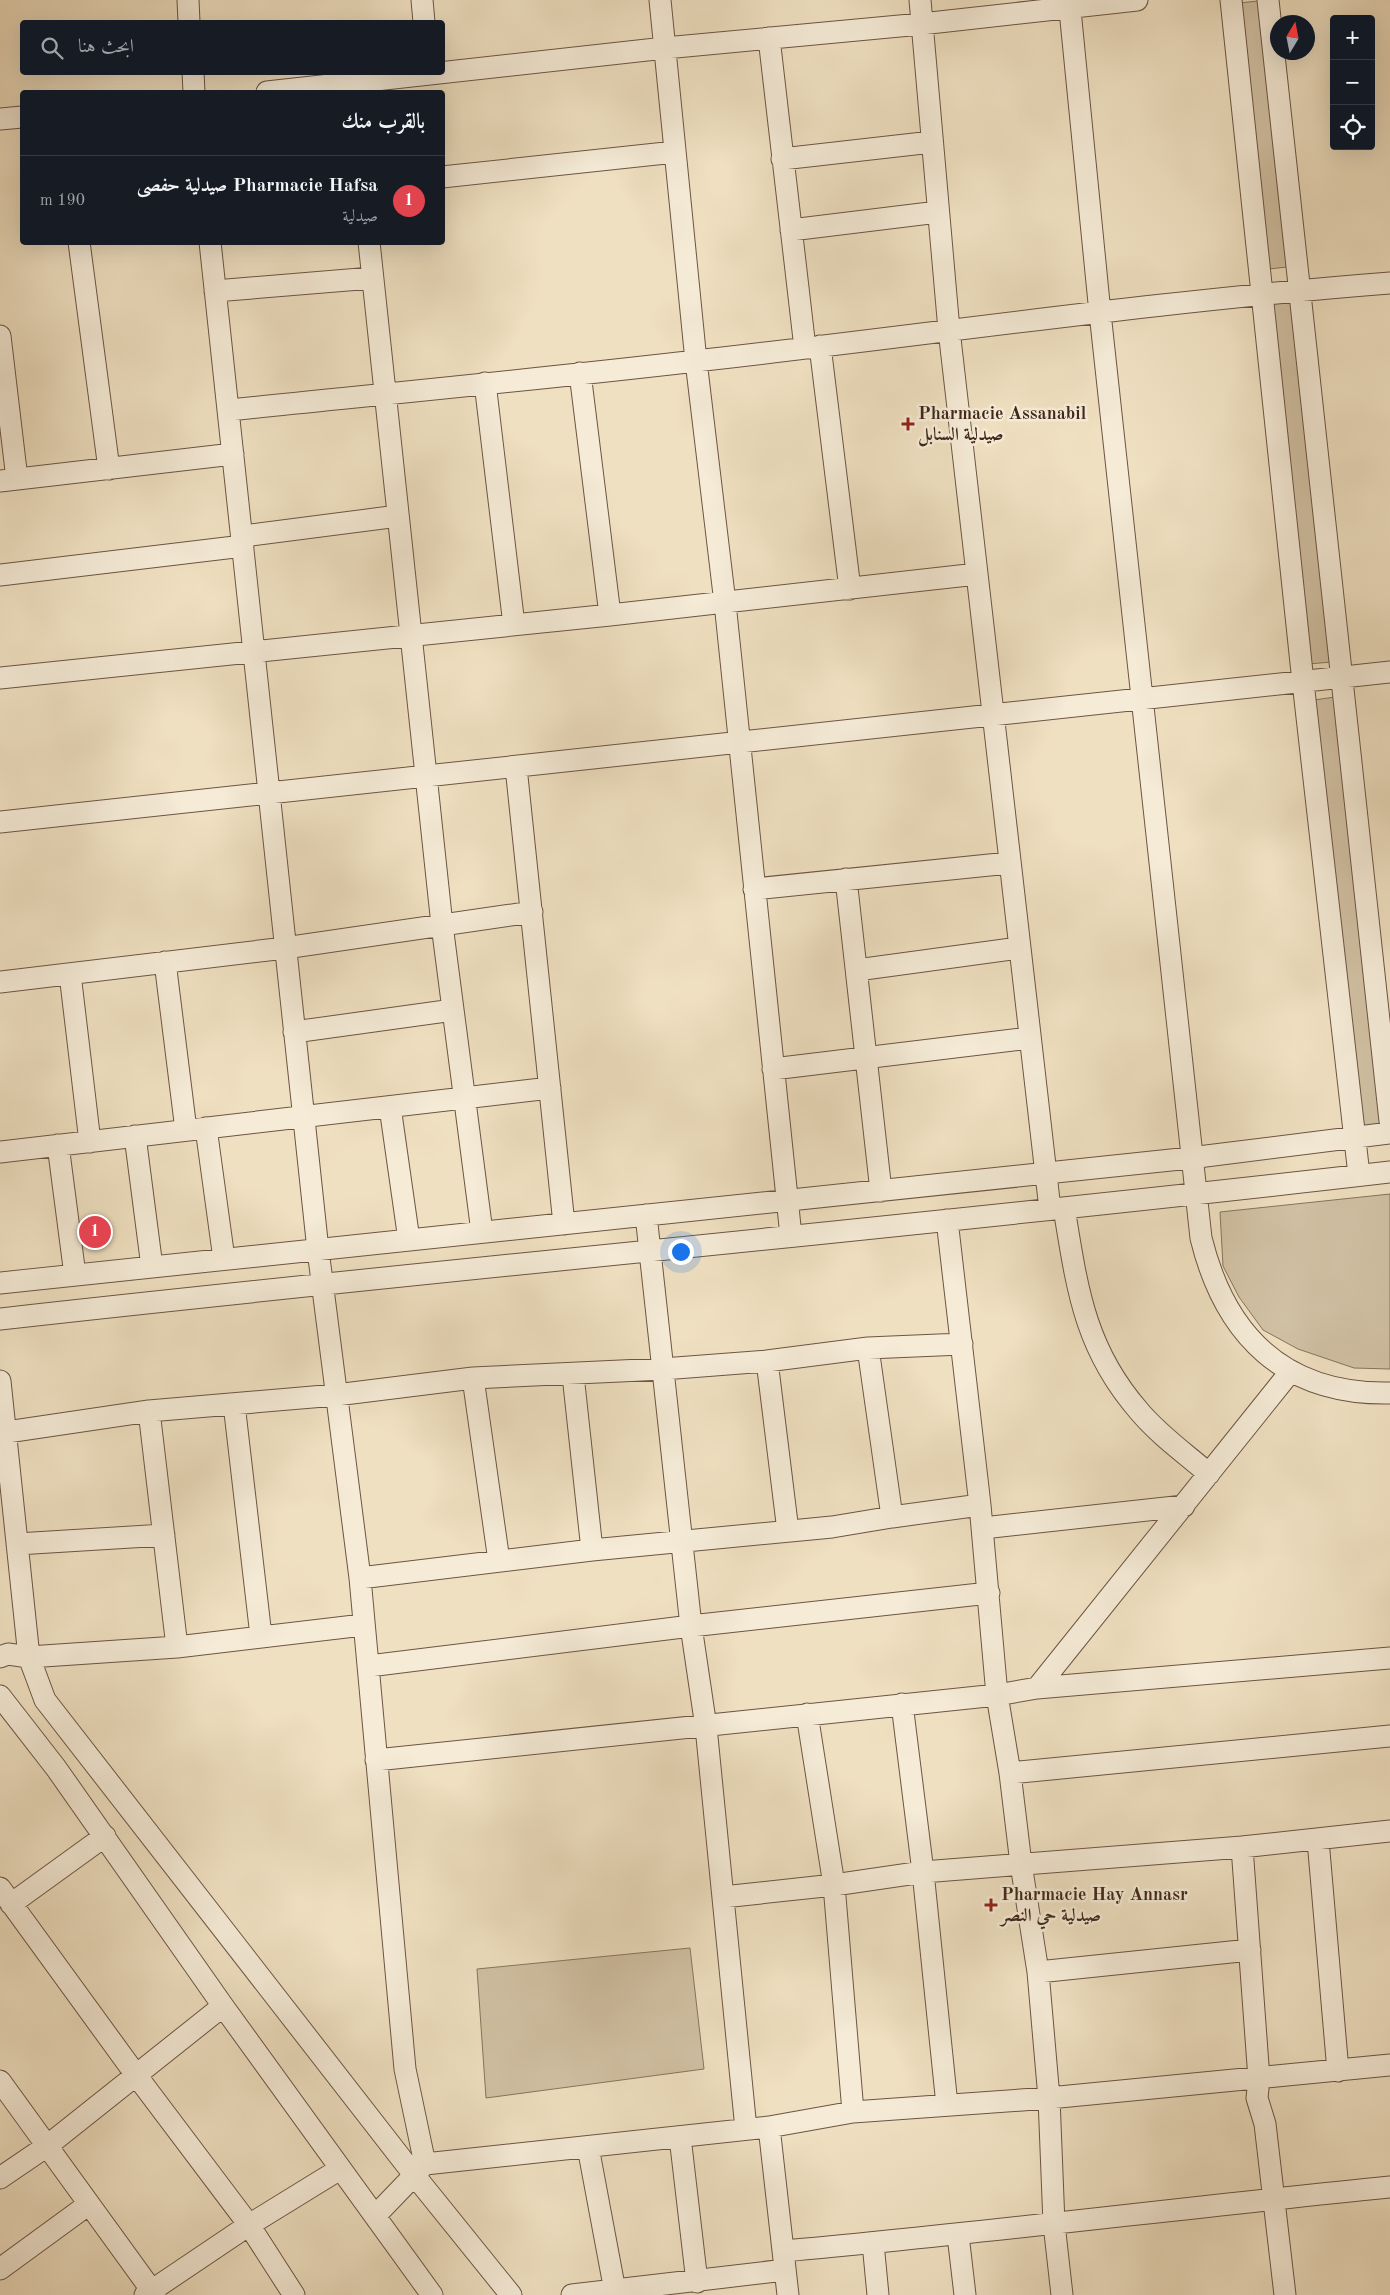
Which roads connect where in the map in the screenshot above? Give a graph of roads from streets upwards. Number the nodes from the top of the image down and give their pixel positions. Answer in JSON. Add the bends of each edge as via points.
{"nodes":[{"id":1,"x":190,"y":0,"type":"edge"},
{"id":2,"x":422,"y":0,"type":"edge"},
{"id":3,"x":660,"y":0,"type":"edge"},
{"id":4,"x":920,"y":0,"type":"edge"},
{"id":5,"x":1137,"y":0,"type":"edge"},
{"id":6,"x":1231,"y":0,"type":"edge"},
{"id":7,"x":1268,"y":0,"type":"edge"},
{"id":8,"x":1070,"y":4,"type":"edge"},
{"id":9,"x":189,"y":20,"type":"edge"},
{"id":10,"x":424,"y":20,"type":"edge"},
{"id":11,"x":921,"y":24,"type":"junction"},
{"id":12,"x":769,"y":38,"type":"junction"},
{"id":13,"x":665,"y":48,"type":"junction"},
{"id":14,"x":445,"y":71,"type":"edge"},
{"id":15,"x":193,"y":75,"type":"edge"},
{"id":16,"x":419,"y":75,"type":"edge"},
{"id":17,"x":351,"y":88,"type":"edge"},
{"id":18,"x":194,"y":90,"type":"edge"},
{"id":19,"x":309,"y":90,"type":"edge"},
{"id":20,"x":20,"y":117,"type":"edge"},
{"id":21,"x":0,"y":119,"type":"edge"},
{"id":22,"x":932,"y":142,"type":"junction"},
{"id":23,"x":675,"y":152,"type":"junction"},
{"id":24,"x":782,"y":159,"type":"junction"},
{"id":25,"x":445,"y":177,"type":"edge"},
{"id":26,"x":938,"y":212,"type":"junction"},
{"id":27,"x":791,"y":230,"type":"junction"},
{"id":28,"x":79,"y":245,"type":"edge"},
{"id":29,"x":210,"y":245,"type":"edge"},
{"id":30,"x":368,"y":245,"type":"edge"},
{"id":31,"x":372,"y":278,"type":"junction"},
{"id":32,"x":1390,"y":283,"type":"edge"},
{"id":33,"x":1299,"y":290,"type":"junction"},
{"id":34,"x":215,"y":291,"type":"junction"},
{"id":35,"x":1263,"y":295,"type":"junction"},
{"id":36,"x":1100,"y":313,"type":"junction"},
{"id":37,"x":949,"y":330,"type":"junction"},
{"id":38,"x":0,"y":336,"type":"edge"},
{"id":39,"x":812,"y":347,"type":"junction"},
{"id":40,"x":696,"y":361,"type":"junction"},
{"id":41,"x":580,"y":373,"type":"junction"},
{"id":42,"x":485,"y":384,"type":"junction"},
{"id":43,"x":385,"y":394,"type":"junction"},
{"id":44,"x":229,"y":410,"type":"junction"},
{"id":45,"x":234,"y":454,"type":"junction"},
{"id":46,"x":109,"y":469,"type":"junction"},
{"id":47,"x":9,"y":480,"type":"edge"},
{"id":48,"x":398,"y":516,"type":"junction"},
{"id":49,"x":243,"y":541,"type":"junction"},
{"id":50,"x":977,"y":574,"type":"junction"},
{"id":51,"x":0,"y":576,"type":"edge"},
{"id":52,"x":850,"y":589,"type":"junction"},
{"id":53,"x":725,"y":603,"type":"junction"},
{"id":54,"x":610,"y":615,"type":"junction"},
{"id":55,"x":514,"y":625,"type":"junction"},
{"id":56,"x":410,"y":636,"type":"junction"},
{"id":57,"x":254,"y":653,"type":"junction"},
{"id":58,"x":1390,"y":672,"type":"edge"},
{"id":59,"x":0,"y":678,"type":"edge"},
{"id":60,"x":1340,"y":678,"type":"junction"},
{"id":61,"x":1303,"y":682,"type":"junction"},
{"id":62,"x":1143,"y":700,"type":"junction"},
{"id":63,"x":993,"y":716,"type":"junction"},
{"id":64,"x":739,"y":744,"type":"junction"},
{"id":65,"x":516,"y":767,"type":"junction"},
{"id":66,"x":425,"y":777,"type":"junction"},
{"id":67,"x":271,"y":793,"type":"junction"},
{"id":68,"x":0,"y":822,"type":"edge"},
{"id":69,"x":1009,"y":862,"type":"junction"},
{"id":70,"x":846,"y":879,"type":"junction"},
{"id":71,"x":754,"y":889,"type":"junction"},
{"id":72,"x":532,"y":912,"type":"junction"},
{"id":73,"x":442,"y":925,"type":"junction"},
{"id":74,"x":285,"y":948,"type":"junction"},
{"id":75,"x":1019,"y":948,"type":"junction"},
{"id":76,"x":165,"y":962,"type":"junction"},
{"id":77,"x":857,"y":970,"type":"junction"},
{"id":78,"x":70,"y":974,"type":"junction"},
{"id":79,"x":0,"y":982,"type":"edge"},
{"id":80,"x":453,"y":1010,"type":"junction"},
{"id":81,"x":294,"y":1032,"type":"junction"},
{"id":82,"x":1030,"y":1038,"type":"junction"},
{"id":83,"x":867,"y":1058,"type":"junction"},
{"id":84,"x":773,"y":1070,"type":"junction"},
{"id":85,"x":550,"y":1088,"type":"junction"},
{"id":86,"x":465,"y":1098,"type":"junction"},
{"id":87,"x":390,"y":1107,"type":"junction"},
{"id":88,"x":303,"y":1117,"type":"junction"},
{"id":89,"x":1390,"y":1121,"type":"edge"},
{"id":90,"x":196,"y":1129,"type":"junction"},
{"id":91,"x":1390,"y":1133,"type":"edge"},
{"id":92,"x":135,"y":1136,"type":"junction"},
{"id":93,"x":1354,"y":1136,"type":"junction"},
{"id":94,"x":90,"y":1142,"type":"junction"},
{"id":95,"x":58,"y":1145,"type":"junction"},
{"id":96,"x":0,"y":1152,"type":"edge"},
{"id":97,"x":1190,"y":1158,"type":"junction"},
{"id":98,"x":1390,"y":1172,"type":"edge"},
{"id":99,"x":1046,"y":1173,"type":"junction"},
{"id":100,"x":1358,"y":1176,"type":"junction"},
{"id":101,"x":882,"y":1191,"type":"junction"},
{"id":102,"x":1195,"y":1194,"type":"junction"},
{"id":103,"x":787,"y":1200,"type":"junction"},
{"id":104,"x":1057,"y":1209,"type":"junction"},
{"id":105,"x":646,"y":1215,"type":"junction"},
{"id":106,"x":947,"y":1220,"type":"junction"},
{"id":107,"x":564,"y":1224,"type":"junction"},
{"id":108,"x":482,"y":1232,"type":"junction"},
{"id":109,"x":791,"y":1236,"type":"junction"},
{"id":110,"x":409,"y":1240,"type":"junction"},
{"id":111,"x":318,"y":1250,"type":"junction"},
{"id":112,"x":650,"y":1250,"type":"junction"},
{"id":113,"x":224,"y":1259,"type":"junction"},
{"id":114,"x":152,"y":1267,"type":"junction"},
{"id":115,"x":75,"y":1275,"type":"junction"},
{"id":116,"x":0,"y":1283,"type":"edge"},
{"id":117,"x":322,"y":1283,"type":"junction"},
{"id":118,"x":0,"y":1319,"type":"edge"},
{"id":119,"x":962,"y":1344,"type":"junction"},
{"id":120,"x":868,"y":1348,"type":"junction"},
{"id":121,"x":768,"y":1361,"type":"junction"},
{"id":122,"x":663,"y":1370,"type":"junction"},
{"id":123,"x":1291,"y":1372,"type":"junction"},
{"id":124,"x":573,"y":1375,"type":"junction"},
{"id":125,"x":473,"y":1378,"type":"junction"},
{"id":126,"x":0,"y":1381,"type":"edge"},
{"id":127,"x":1390,"y":1394,"type":"edge"},
{"id":128,"x":336,"y":1395,"type":"junction"},
{"id":129,"x":234,"y":1404,"type":"junction"},
{"id":130,"x":149,"y":1411,"type":"junction"},
{"id":131,"x":7,"y":1432,"type":"junction"},
{"id":132,"x":1209,"y":1474,"type":"junction"},
{"id":133,"x":980,"y":1505,"type":"junction"},
{"id":134,"x":1184,"y":1506,"type":"junction"},
{"id":135,"x":892,"y":1517,"type":"junction"},
{"id":136,"x":983,"y":1528,"type":"junction"},
{"id":137,"x":788,"y":1531,"type":"junction"},
{"id":138,"x":164,"y":1535,"type":"junction"},
{"id":139,"x":681,"y":1541,"type":"junction"},
{"id":140,"x":17,"y":1544,"type":"junction"},
{"id":141,"x":592,"y":1550,"type":"junction"},
{"id":142,"x":499,"y":1561,"type":"junction"},
{"id":143,"x":360,"y":1578,"type":"junction"},
{"id":144,"x":989,"y":1593,"type":"junction"},
{"id":145,"x":363,"y":1625,"type":"junction"},
{"id":146,"x":690,"y":1626,"type":"junction"},
{"id":147,"x":261,"y":1636,"type":"junction"},
{"id":148,"x":177,"y":1647,"type":"junction"},
{"id":149,"x":0,"y":1657,"type":"edge"},
{"id":150,"x":29,"y":1657,"type":"junction"},
{"id":151,"x":1390,"y":1658,"type":"edge"},
{"id":152,"x":369,"y":1666,"type":"junction"},
{"id":153,"x":1037,"y":1688,"type":"junction"},
{"id":154,"x":997,"y":1695,"type":"junction"},
{"id":155,"x":0,"y":1696,"type":"edge"},
{"id":156,"x":902,"y":1704,"type":"junction"},
{"id":157,"x":807,"y":1714,"type":"junction"},
{"id":158,"x":706,"y":1727,"type":"junction"},
{"id":159,"x":1390,"y":1736,"type":"edge"},
{"id":160,"x":376,"y":1760,"type":"junction"},
{"id":161,"x":1010,"y":1773,"type":"junction"},
{"id":162,"x":1390,"y":1831,"type":"edge"},
{"id":163,"x":105,"y":1836,"type":"junction"},
{"id":164,"x":1318,"y":1840,"type":"junction"},
{"id":165,"x":1242,"y":1847,"type":"junction"},
{"id":166,"x":1021,"y":1864,"type":"junction"},
{"id":167,"x":924,"y":1872,"type":"junction"},
{"id":168,"x":834,"y":1885,"type":"junction"},
{"id":169,"x":6,"y":1896,"type":"edge"},
{"id":170,"x":723,"y":1897,"type":"junction"},
{"id":171,"x":1250,"y":1950,"type":"junction"},
{"id":172,"x":1038,"y":1972,"type":"junction"},
{"id":173,"x":223,"y":2006,"type":"junction"},
{"id":174,"x":1390,"y":2066,"type":"edge"},
{"id":175,"x":1338,"y":2071,"type":"junction"},
{"id":176,"x":136,"y":2075,"type":"junction"},
{"id":177,"x":1260,"y":2079,"type":"junction"},
{"id":178,"x":0,"y":2081,"type":"edge"},
{"id":179,"x":1049,"y":2098,"type":"junction"},
{"id":180,"x":947,"y":2105,"type":"junction"},
{"id":181,"x":853,"y":2112,"type":"junction"},
{"id":182,"x":768,"y":2127,"type":"junction"},
{"id":183,"x":746,"y":2129,"type":"junction"},
{"id":184,"x":680,"y":2136,"type":"junction"},
{"id":185,"x":47,"y":2146,"type":"junction"},
{"id":186,"x":588,"y":2147,"type":"junction"},
{"id":187,"x":340,"y":2168,"type":"junction"},
{"id":188,"x":420,"y":2170,"type":"junction"},
{"id":189,"x":0,"y":2178,"type":"edge"},
{"id":190,"x":1390,"y":2187,"type":"edge"},
{"id":191,"x":1274,"y":2198,"type":"junction"},
{"id":192,"x":89,"y":2204,"type":"junction"},
{"id":193,"x":375,"y":2216,"type":"junction"},
{"id":194,"x":1054,"y":2224,"type":"junction"},
{"id":195,"x":249,"y":2225,"type":"junction"},
{"id":196,"x":958,"y":2235,"type":"junction"},
{"id":197,"x":873,"y":2243,"type":"junction"},
{"id":198,"x":785,"y":2261,"type":"junction"},
{"id":199,"x":0,"y":2269,"type":"edge"},
{"id":200,"x":697,"y":2282,"type":"junction"},
{"id":201,"x":615,"y":2291,"type":"junction"},
{"id":202,"x":150,"y":2293,"type":"edge"},
{"id":203,"x":294,"y":2295,"type":"edge"},
{"id":204,"x":432,"y":2295,"type":"edge"},
{"id":205,"x":511,"y":2295,"type":"edge"},
{"id":206,"x":572,"y":2295,"type":"edge"},
{"id":207,"x":788,"y":2295,"type":"edge"},
{"id":208,"x":878,"y":2295,"type":"edge"},
{"id":209,"x":965,"y":2295,"type":"edge"},
{"id":210,"x":1062,"y":2295,"type":"edge"},
{"id":211,"x":1284,"y":2295,"type":"edge"}],
"edges":[{"from":1,"to":9,"type":"street"},
{"from":2,"to":10,"type":"street"},
{"from":3,"to":13,"type":"street"},
{"from":4,"to":11,"type":"street"},
{"from":5,"to":8,"type":"street"},
{"from":6,"to":35,"type":"street"},
{"from":7,"to":33,"type":"street"},
{"from":8,"to":11,"type":"street"},
{"from":8,"to":36,"type":"street"},
{"from":11,"to":12,"type":"street"},
{"from":11,"to":22,"type":"street"},
{"from":12,"to":13,"type":"street"},
{"from":12,"to":24,"type":"street"},
{"from":13,"to":14,"type":"street"},
{"from":13,"to":23,"type":"street"},
{"from":15,"to":18,"type":"street"},
{"from":16,"to":17,"type":"street"},
{"from":17,"to":19,"type":"street"},
{"from":20,"to":21,"type":"street"},
{"from":22,"to":24,"type":"street"},
{"from":22,"to":26,"type":"street"},
{"from":23,"to":25,"type":"street"},
{"from":23,"to":40,"type":"street"},
{"from":24,"to":27,"type":"street"},
{"from":26,"to":27,"type":"street"},
{"from":26,"to":37,"type":"street"},
{"from":27,"to":39,"type":"street"},
{"from":28,"to":46,"type":"street"},
{"from":29,"to":34,"type":"street"},
{"from":30,"to":31,"type":"street"},
{"from":31,"to":34,"type":"street"},
{"from":31,"to":43,"type":"street"},
{"from":32,"to":33,"type":"street"},
{"from":33,"to":35,"type":"street"},
{"from":33,"to":60,"type":"street"},
{"from":34,"to":44,"type":"street"},
{"from":35,"to":36,"type":"street"},
{"from":35,"to":61,"type":"street"},
{"from":36,"to":37,"type":"street"},
{"from":36,"to":62,"type":"street"},
{"from":37,"to":39,"type":"street"},
{"from":37,"to":50,"type":"street"},
{"from":38,"to":47,"type":"street"},
{"from":39,"to":40,"type":"street"},
{"from":39,"to":52,"type":"street"},
{"from":40,"to":41,"type":"street"},
{"from":40,"to":53,"type":"street"},
{"from":41,"to":42,"type":"street"},
{"from":41,"to":54,"type":"street"},
{"from":42,"to":43,"type":"street"},
{"from":42,"to":55,"type":"street"},
{"from":43,"to":44,"type":"street"},
{"from":43,"to":48,"type":"street"},
{"from":44,"to":45,"type":"street"},
{"from":45,"to":46,"type":"street"},
{"from":45,"to":49,"type":"street"},
{"from":46,"to":47,"type":"street"},
{"from":48,"to":49,"type":"street"},
{"from":48,"to":56,"type":"street"},
{"from":49,"to":51,"type":"street"},
{"from":49,"to":57,"type":"street"},
{"from":50,"to":52,"type":"street"},
{"from":50,"to":63,"type":"street"},
{"from":52,"to":53,"type":"street"},
{"from":53,"to":54,"type":"street"},
{"from":53,"to":64,"type":"street"},
{"from":54,"to":55,"type":"street"},
{"from":55,"to":56,"type":"street"},
{"from":56,"to":57,"type":"street"},
{"from":56,"to":66,"type":"street"},
{"from":57,"to":59,"type":"street"},
{"from":57,"to":67,"type":"street"},
{"from":58,"to":60,"type":"street"},
{"from":60,"to":61,"type":"street"},
{"from":60,"to":89,"type":"street"},
{"from":61,"to":62,"type":"street"},
{"from":61,"to":93,"type":"street"},
{"from":62,"to":63,"type":"street"},
{"from":62,"to":97,"type":"street"},
{"from":63,"to":64,"type":"street"},
{"from":63,"to":69,"type":"street"},
{"from":64,"to":65,"type":"street"},
{"from":64,"to":71,"type":"street"},
{"from":65,"to":66,"type":"street"},
{"from":65,"to":72,"type":"street"},
{"from":66,"to":67,"type":"street"},
{"from":66,"to":73,"type":"street"},
{"from":67,"to":68,"type":"street"},
{"from":67,"to":74,"type":"street"},
{"from":69,"to":70,"type":"street"},
{"from":69,"to":75,"type":"street"},
{"from":70,"to":71,"type":"street"},
{"from":70,"to":77,"type":"street"},
{"from":71,"to":84,"type":"street"},
{"from":72,"to":73,"type":"street"},
{"from":72,"to":85,"type":"street"},
{"from":73,"to":74,"type":"street"},
{"from":73,"to":80,"type":"street"},
{"from":74,"to":76,"type":"street"},
{"from":74,"to":81,"type":"street"},
{"from":75,"to":77,"type":"street"},
{"from":75,"to":82,"type":"street"},
{"from":76,"to":78,"type":"street"},
{"from":76,"to":90,"type":"street"},
{"from":77,"to":83,"type":"street"},
{"from":78,"to":79,"type":"street"},
{"from":78,"to":94,"type":"street"},
{"from":80,"to":81,"type":"street"},
{"from":80,"to":86,"type":"street"},
{"from":81,"to":88,"type":"street"},
{"from":82,"to":83,"type":"street"},
{"from":82,"to":99,"type":"street"},
{"from":83,"to":84,"type":"street"},
{"from":83,"to":101,"type":"street"},
{"from":84,"to":103,"type":"street"},
{"from":85,"to":86,"type":"street"},
{"from":85,"to":107,"type":"street"},
{"from":86,"to":87,"type":"street"},
{"from":86,"to":108,"type":"street"},
{"from":87,"to":88,"type":"street"},
{"from":87,"to":110,"type":"street"},
{"from":88,"to":90,"type":"street"},
{"from":88,"to":111,"type":"street"},
{"from":90,"to":92,"type":"street"},
{"from":90,"to":113,"type":"street"},
{"from":91,"to":93,"type":"street"},
{"from":92,"to":94,"type":"street"},
{"from":92,"to":114,"type":"street"},
{"from":93,"to":97,"type":"street"},
{"from":93,"to":100,"type":"street"},
{"from":94,"to":95,"type":"street"},
{"from":95,"to":96,"type":"street"},
{"from":95,"to":115,"type":"street"},
{"from":97,"to":99,"type":"street"},
{"from":97,"to":102,"type":"street"},
{"from":98,"to":100,"type":"street"},
{"from":99,"to":101,"type":"street"},
{"from":99,"to":104,"type":"street"},
{"from":100,"to":102,"type":"street"},
{"from":101,"to":103,"type":"street"},
{"from":102,"to":104,"type":"street"},
{"from":102,"to":123,"type":"street","via":[[1201,1238],[1217,1290],[1247,1336]]},
{"from":103,"to":105,"type":"street"},
{"from":103,"to":109,"type":"street"},
{"from":104,"to":106,"type":"street"},
{"from":104,"to":132,"type":"street","via":[[1082,1311],[1106,1365],[1139,1412]]},
{"from":105,"to":107,"type":"street"},
{"from":105,"to":112,"type":"street"},
{"from":106,"to":109,"type":"street"},
{"from":106,"to":119,"type":"street"},
{"from":107,"to":108,"type":"street"},
{"from":108,"to":110,"type":"street"},
{"from":109,"to":112,"type":"street"},
{"from":110,"to":111,"type":"street"},
{"from":111,"to":113,"type":"street"},
{"from":111,"to":117,"type":"street"},
{"from":112,"to":117,"type":"street"},
{"from":112,"to":122,"type":"street"},
{"from":113,"to":114,"type":"street"},
{"from":114,"to":115,"type":"street"},
{"from":115,"to":116,"type":"street"},
{"from":117,"to":118,"type":"street"},
{"from":117,"to":128,"type":"street"},
{"from":119,"to":120,"type":"street"},
{"from":119,"to":133,"type":"street"},
{"from":120,"to":121,"type":"street"},
{"from":120,"to":135,"type":"street"},
{"from":121,"to":122,"type":"street"},
{"from":121,"to":137,"type":"street"},
{"from":122,"to":124,"type":"street"},
{"from":122,"to":139,"type":"street"},
{"from":123,"to":127,"type":"street","via":[[1342,1390]]},
{"from":123,"to":132,"type":"street"},
{"from":124,"to":125,"type":"street"},
{"from":124,"to":141,"type":"street"},
{"from":125,"to":128,"type":"street"},
{"from":125,"to":142,"type":"street"},
{"from":126,"to":131,"type":"street"},
{"from":128,"to":129,"type":"street"},
{"from":128,"to":143,"type":"street"},
{"from":129,"to":130,"type":"street"},
{"from":129,"to":147,"type":"street"},
{"from":130,"to":131,"type":"street"},
{"from":130,"to":138,"type":"street"},
{"from":131,"to":140,"type":"street"},
{"from":132,"to":134,"type":"street"},
{"from":133,"to":135,"type":"street"},
{"from":133,"to":136,"type":"street"},
{"from":134,"to":136,"type":"street"},
{"from":134,"to":153,"type":"street"},
{"from":135,"to":137,"type":"street"},
{"from":136,"to":144,"type":"street"},
{"from":137,"to":139,"type":"street"},
{"from":138,"to":140,"type":"street"},
{"from":138,"to":148,"type":"street"},
{"from":139,"to":141,"type":"street"},
{"from":139,"to":146,"type":"street"},
{"from":140,"to":150,"type":"street"},
{"from":141,"to":142,"type":"street"},
{"from":142,"to":143,"type":"street"},
{"from":143,"to":145,"type":"street"},
{"from":144,"to":146,"type":"street"},
{"from":144,"to":154,"type":"street"},
{"from":145,"to":147,"type":"street"},
{"from":145,"to":152,"type":"street"},
{"from":146,"to":152,"type":"street"},
{"from":146,"to":158,"type":"street"},
{"from":147,"to":148,"type":"street"},
{"from":148,"to":150,"type":"street"},
{"from":149,"to":150,"type":"street","via":[[8,1654]]},
{"from":150,"to":188,"type":"street","via":[[45,1700]]},
{"from":151,"to":153,"type":"street"},
{"from":152,"to":160,"type":"street"},
{"from":153,"to":154,"type":"street"},
{"from":154,"to":156,"type":"street"},
{"from":154,"to":161,"type":"street"},
{"from":155,"to":163,"type":"street"},
{"from":156,"to":157,"type":"street"},
{"from":156,"to":167,"type":"street"},
{"from":157,"to":158,"type":"street"},
{"from":157,"to":168,"type":"street"},
{"from":158,"to":160,"type":"street"},
{"from":158,"to":170,"type":"street"},
{"from":159,"to":161,"type":"street"},
{"from":160,"to":188,"type":"street","via":[[405,2069]]},
{"from":161,"to":166,"type":"street"},
{"from":162,"to":164,"type":"street"},
{"from":163,"to":169,"type":"street"},
{"from":163,"to":173,"type":"street"},
{"from":164,"to":165,"type":"street"},
{"from":164,"to":175,"type":"street"},
{"from":165,"to":166,"type":"street"},
{"from":165,"to":171,"type":"street"},
{"from":166,"to":167,"type":"street"},
{"from":166,"to":172,"type":"street"},
{"from":167,"to":168,"type":"street"},
{"from":167,"to":180,"type":"street"},
{"from":168,"to":170,"type":"street"},
{"from":168,"to":181,"type":"street"},
{"from":169,"to":176,"type":"street"},
{"from":170,"to":183,"type":"street"},
{"from":171,"to":172,"type":"street"},
{"from":171,"to":177,"type":"street"},
{"from":172,"to":179,"type":"street"},
{"from":173,"to":176,"type":"street"},
{"from":173,"to":187,"type":"street"},
{"from":174,"to":175,"type":"street"},
{"from":175,"to":177,"type":"street"},
{"from":176,"to":185,"type":"street"},
{"from":176,"to":195,"type":"street"},
{"from":177,"to":179,"type":"street"},
{"from":177,"to":191,"type":"street","via":[[1257,2098],[1264,2124]]},
{"from":178,"to":185,"type":"street"},
{"from":179,"to":180,"type":"street"},
{"from":179,"to":194,"type":"street"},
{"from":180,"to":181,"type":"street"},
{"from":181,"to":182,"type":"street"},
{"from":182,"to":183,"type":"street"},
{"from":182,"to":198,"type":"street"},
{"from":183,"to":184,"type":"street"},
{"from":184,"to":186,"type":"street"},
{"from":184,"to":200,"type":"street"},
{"from":185,"to":189,"type":"street"},
{"from":185,"to":192,"type":"street"},
{"from":186,"to":188,"type":"street"},
{"from":186,"to":201,"type":"street"},
{"from":187,"to":193,"type":"street"},
{"from":187,"to":195,"type":"street"},
{"from":188,"to":193,"type":"street"},
{"from":188,"to":205,"type":"street"},
{"from":190,"to":191,"type":"street"},
{"from":191,"to":194,"type":"street"},
{"from":191,"to":211,"type":"street"},
{"from":192,"to":199,"type":"street"},
{"from":192,"to":202,"type":"street"},
{"from":193,"to":204,"type":"street"},
{"from":194,"to":196,"type":"street"},
{"from":194,"to":210,"type":"street"},
{"from":195,"to":202,"type":"street"},
{"from":195,"to":203,"type":"street"},
{"from":196,"to":197,"type":"street"},
{"from":196,"to":209,"type":"street"},
{"from":197,"to":198,"type":"street"},
{"from":197,"to":208,"type":"street"},
{"from":198,"to":200,"type":"street"},
{"from":198,"to":207,"type":"street"},
{"from":200,"to":201,"type":"street"},
{"from":201,"to":206,"type":"street"}]}
